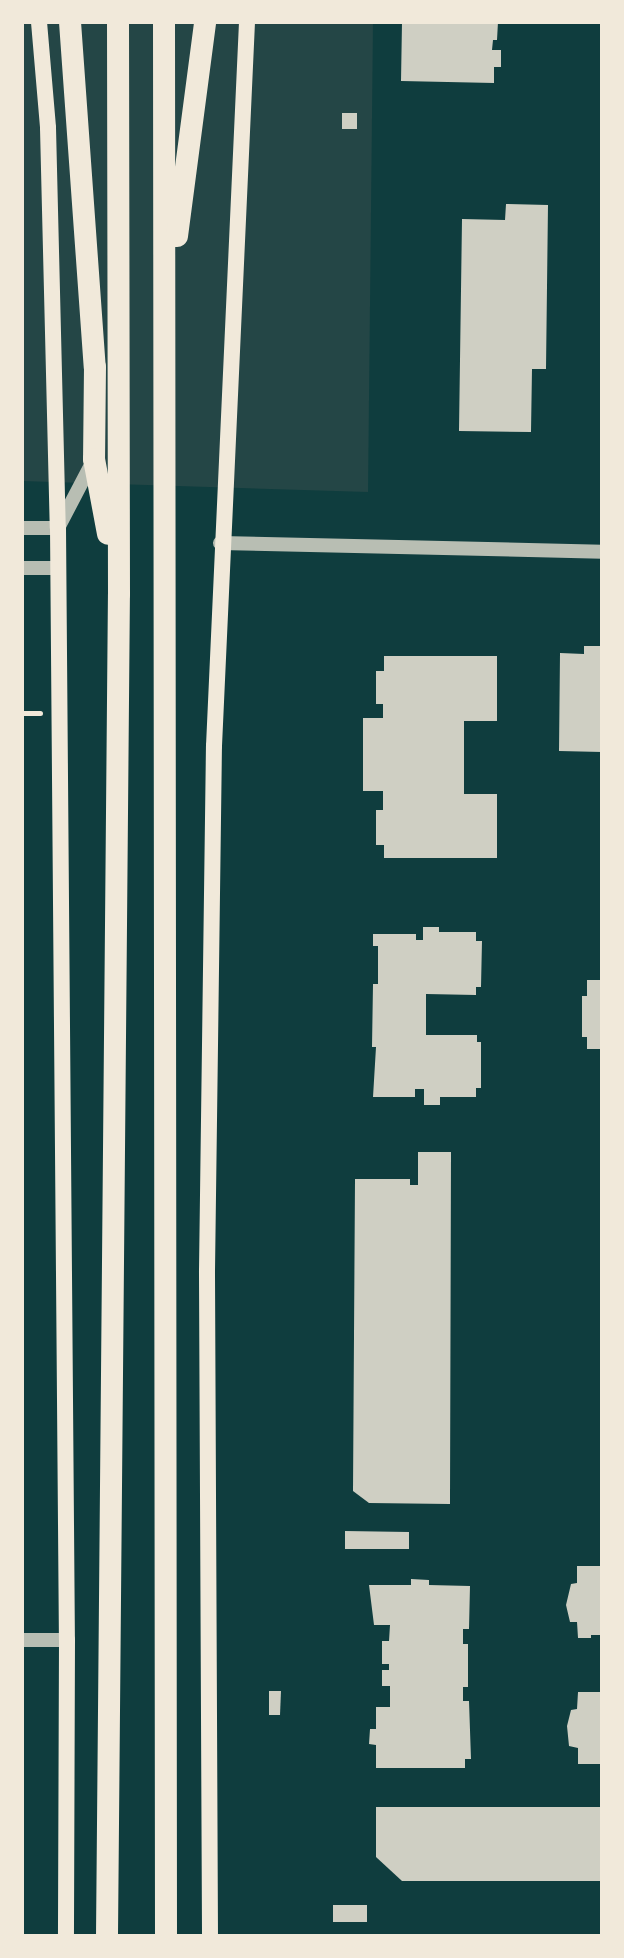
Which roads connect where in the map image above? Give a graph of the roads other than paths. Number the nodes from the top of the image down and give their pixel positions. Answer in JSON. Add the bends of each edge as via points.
{"nodes":[{"id":1,"x":39,"y":22,"type":"edge"},
{"id":2,"x":70,"y":22,"type":"edge"},
{"id":3,"x":118,"y":22,"type":"edge"},
{"id":4,"x":164,"y":22,"type":"edge"},
{"id":5,"x":205,"y":22,"type":"edge"},
{"id":6,"x":247,"y":22,"type":"edge"},
{"id":7,"x":165,"y":324,"type":"junction"},
{"id":8,"x":94,"y":459,"type":"junction"},
{"id":9,"x":22,"y":528,"type":"edge"},
{"id":10,"x":58,"y":528,"type":"junction"},
{"id":11,"x":220,"y":543,"type":"junction"},
{"id":12,"x":602,"y":552,"type":"edge"},
{"id":13,"x":22,"y":568,"type":"edge"},
{"id":14,"x":58,"y":568,"type":"junction"},
{"id":15,"x":119,"y":594,"type":"junction"},
{"id":16,"x":22,"y":1640,"type":"edge"},
{"id":17,"x":67,"y":1640,"type":"junction"},
{"id":18,"x":66,"y":1936,"type":"edge"},
{"id":19,"x":107,"y":1936,"type":"edge"},
{"id":20,"x":166,"y":1936,"type":"edge"},
{"id":21,"x":210,"y":1936,"type":"edge"}],
"edges":[{"from":1,"to":10,"type":"main road","via":[[48,128]]},
{"from":2,"to":8,"type":"highway","via":[[95,367]]},
{"from":3,"to":15,"type":"highway"},
{"from":4,"to":7,"type":"highway"},
{"from":5,"to":7,"type":"highway"},
{"from":6,"to":11,"type":"main road"},
{"from":7,"to":20,"type":"highway"},
{"from":8,"to":10,"type":"street"},
{"from":8,"to":15,"type":"highway"},
{"from":9,"to":10,"type":"street"},
{"from":10,"to":14,"type":"main road"},
{"from":11,"to":12,"type":"street"},
{"from":11,"to":21,"type":"main road","via":[[207,1271]]},
{"from":13,"to":14,"type":"street"},
{"from":14,"to":17,"type":"main road"},
{"from":15,"to":19,"type":"highway"},
{"from":16,"to":17,"type":"street"},
{"from":17,"to":18,"type":"main road"}]}
